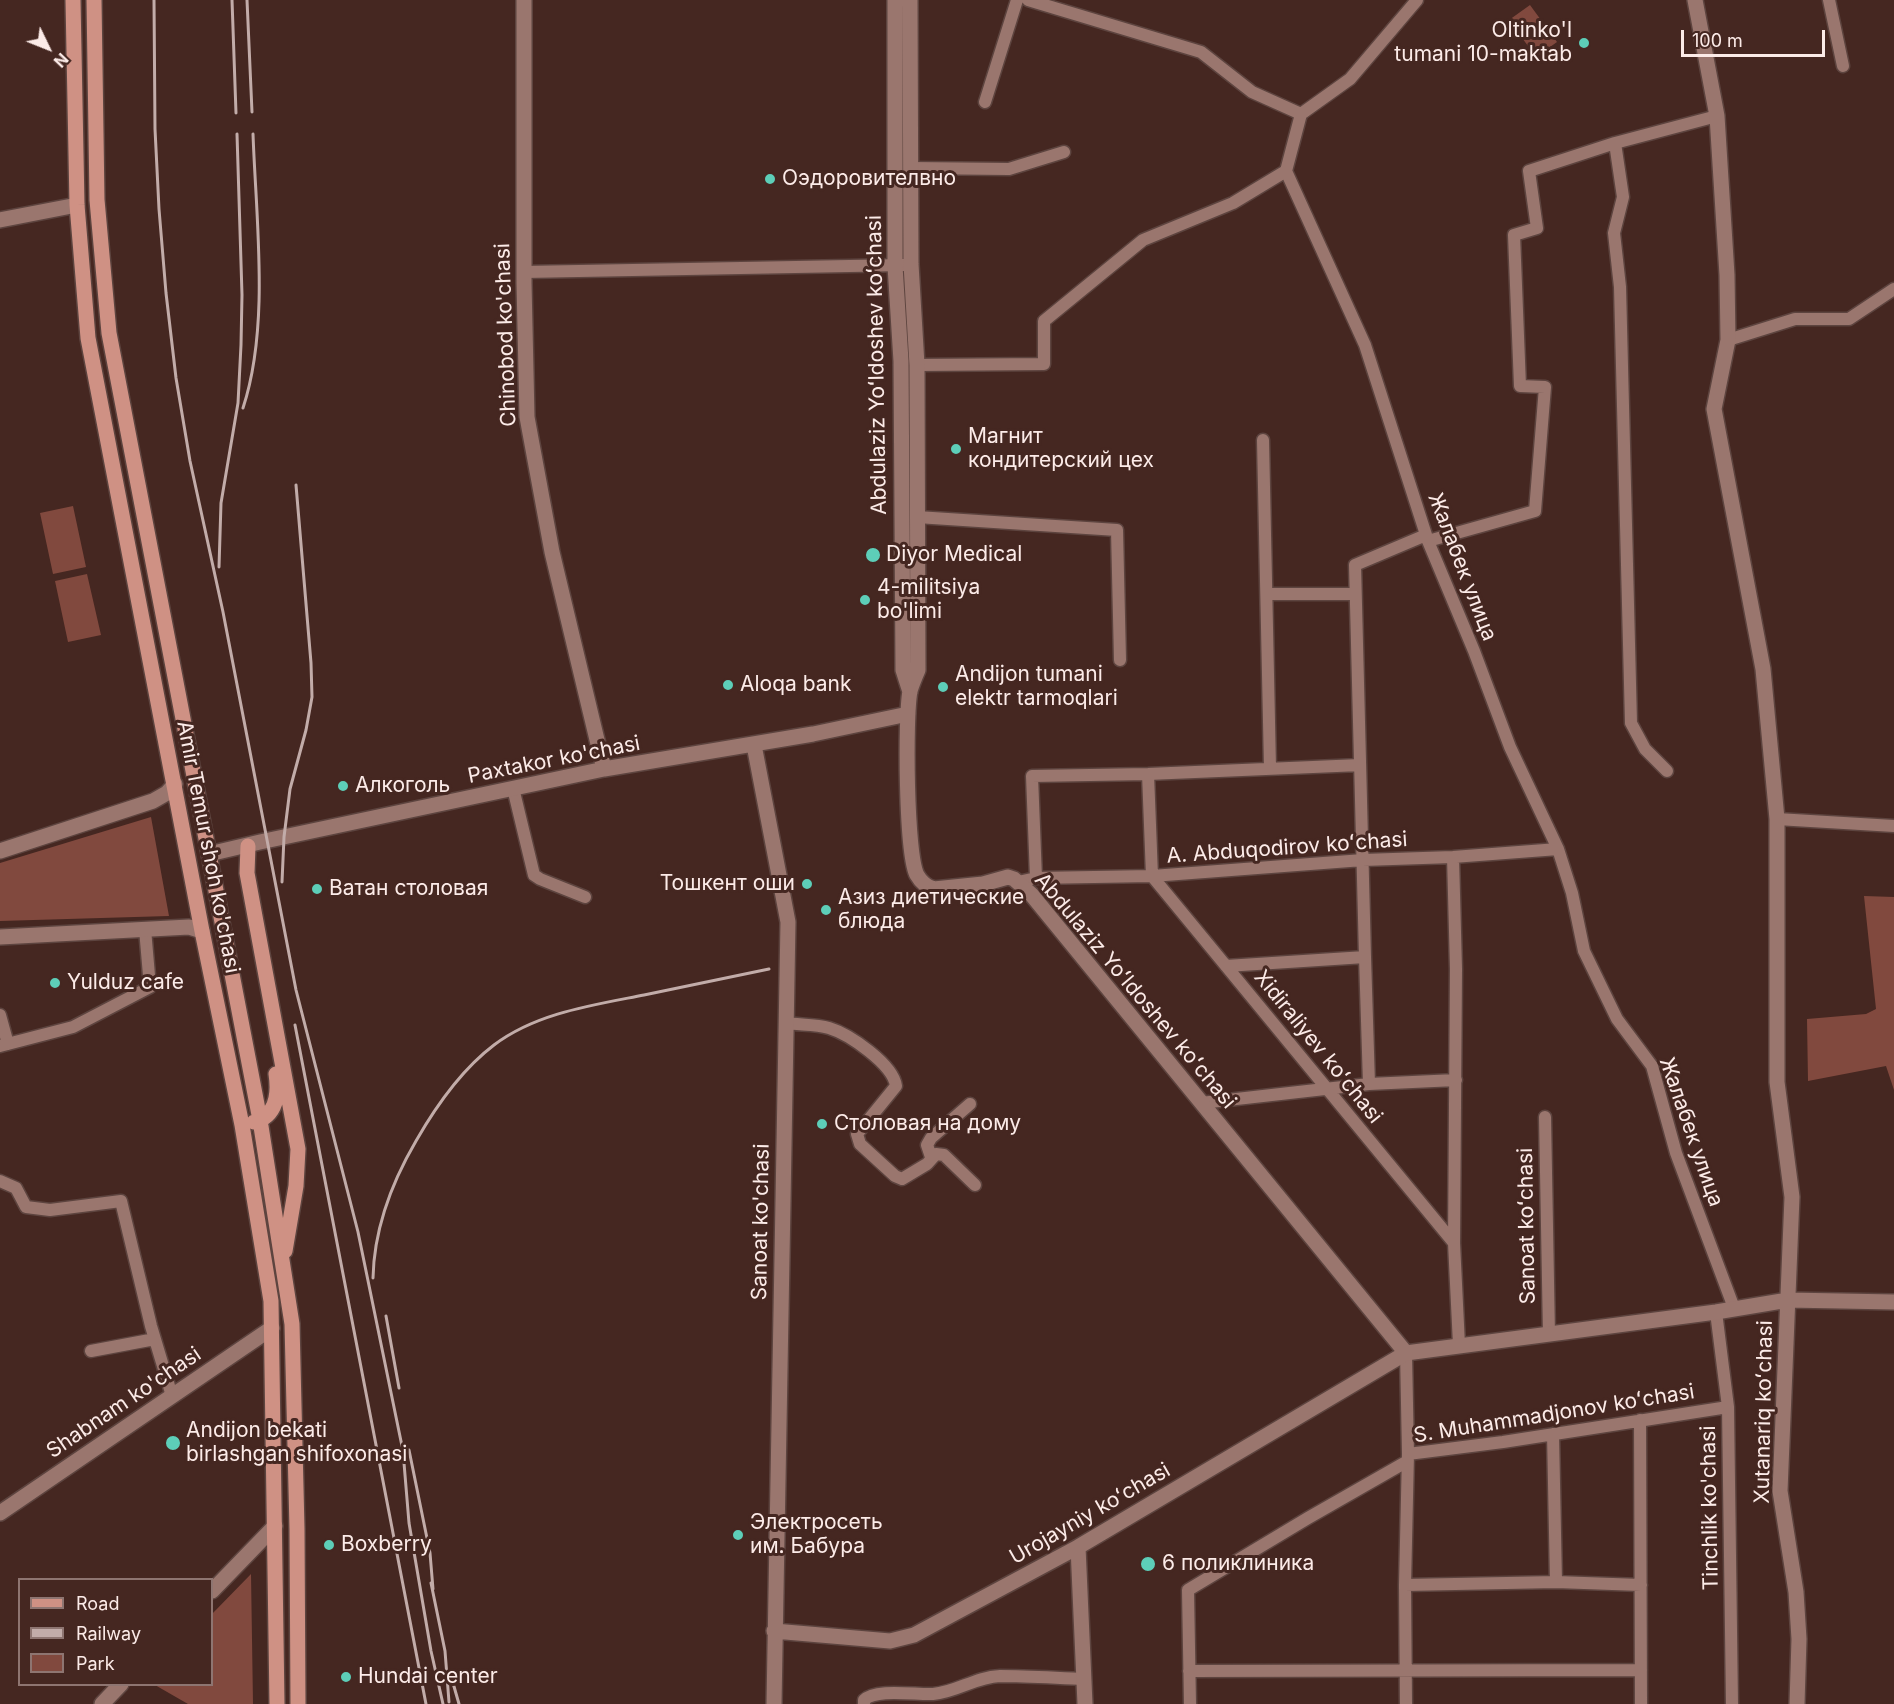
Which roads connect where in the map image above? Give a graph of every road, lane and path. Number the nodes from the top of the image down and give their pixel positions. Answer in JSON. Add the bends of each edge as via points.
{"nodes":[{"id":1,"x":73,"y":0,"type":"edge"},
{"id":2,"x":94,"y":0,"type":"edge"},
{"id":3,"x":524,"y":0,"type":"edge"},
{"id":4,"x":895,"y":0,"type":"edge"},
{"id":5,"x":910,"y":0,"type":"edge"},
{"id":6,"x":1017,"y":0,"type":"edge"},
{"id":7,"x":1028,"y":0,"type":"edge"},
{"id":8,"x":1417,"y":0,"type":"edge"},
{"id":9,"x":1695,"y":0,"type":"edge"},
{"id":10,"x":1829,"y":0,"type":"edge"},
{"id":11,"x":1843,"y":66,"type":"dead end"},
{"id":12,"x":75,"y":95,"type":"junction"},
{"id":13,"x":95,"y":95,"type":"junction"},
{"id":14,"x":985,"y":102,"type":"dead end"},
{"id":15,"x":1301,"y":114,"type":"junction"},
{"id":16,"x":1717,"y":116,"type":"junction"},
{"id":17,"x":1615,"y":144,"type":"junction"},
{"id":18,"x":1064,"y":152,"type":"dead end"},
{"id":19,"x":910,"y":168,"type":"junction"},
{"id":20,"x":1286,"y":171,"type":"junction"},
{"id":21,"x":77,"y":205,"type":"junction"},
{"id":22,"x":0,"y":220,"type":"edge"},
{"id":23,"x":911,"y":264,"type":"junction"},
{"id":24,"x":895,"y":266,"type":"junction"},
{"id":25,"x":524,"y":272,"type":"junction"},
{"id":26,"x":1894,"y":289,"type":"edge"},
{"id":27,"x":1728,"y":340,"type":"junction"},
{"id":28,"x":917,"y":365,"type":"junction"},
{"id":29,"x":1263,"y":440,"type":"dead end"},
{"id":30,"x":909,"y":489,"type":"junction"},
{"id":31,"x":917,"y":517,"type":"junction"},
{"id":32,"x":1427,"y":538,"type":"junction"},
{"id":33,"x":1267,"y":594,"type":"junction"},
{"id":34,"x":1355,"y":594,"type":"junction"},
{"id":35,"x":1120,"y":660,"type":"dead end"},
{"id":36,"x":910,"y":692,"type":"junction"},
{"id":37,"x":908,"y":714,"type":"junction"},
{"id":38,"x":754,"y":745,"type":"junction"},
{"id":39,"x":1360,"y":765,"type":"junction"},
{"id":40,"x":1270,"y":768,"type":"junction"},
{"id":41,"x":604,"y":769,"type":"junction"},
{"id":42,"x":1667,"y":771,"type":"dead end"},
{"id":43,"x":1148,"y":774,"type":"junction"},
{"id":44,"x":175,"y":784,"type":"junction"},
{"id":45,"x":513,"y":788,"type":"junction"},
{"id":46,"x":1777,"y":819,"type":"junction"},
{"id":47,"x":1894,"y":826,"type":"edge"},
{"id":48,"x":248,"y":846,"type":"junction"},
{"id":49,"x":1558,"y":849,"type":"junction"},
{"id":50,"x":0,"y":851,"type":"edge"},
{"id":51,"x":209,"y":854,"type":"junction"},
{"id":52,"x":1453,"y":857,"type":"junction"},
{"id":53,"x":1363,"y":860,"type":"junction"},
{"id":54,"x":1152,"y":876,"type":"junction"},
{"id":55,"x":1036,"y":878,"type":"junction"},
{"id":56,"x":1018,"y":882,"type":"junction"},
{"id":57,"x":585,"y":897,"type":"dead end"},
{"id":58,"x":145,"y":929,"type":"junction"},
{"id":59,"x":202,"y":931,"type":"junction"},
{"id":60,"x":0,"y":937,"type":"edge"},
{"id":61,"x":1365,"y":957,"type":"junction"},
{"id":62,"x":1226,"y":966,"type":"junction"},
{"id":63,"x":0,"y":1015,"type":"edge"},
{"id":64,"x":786,"y":1023,"type":"junction"},
{"id":65,"x":4,"y":1045,"type":"edge"},
{"id":66,"x":1456,"y":1080,"type":"junction"},
{"id":67,"x":1369,"y":1084,"type":"junction"},
{"id":68,"x":1327,"y":1089,"type":"junction"},
{"id":69,"x":1201,"y":1103,"type":"junction"},
{"id":70,"x":970,"y":1104,"type":"dead end"},
{"id":71,"x":1545,"y":1116,"type":"dead end"},
{"id":72,"x":260,"y":1120,"type":"junction"},
{"id":73,"x":242,"y":1125,"type":"junction"},
{"id":74,"x":931,"y":1157,"type":"junction"},
{"id":75,"x":0,"y":1181,"type":"edge"},
{"id":76,"x":975,"y":1185,"type":"dead end"},
{"id":77,"x":1454,"y":1243,"type":"junction"},
{"id":78,"x":283,"y":1260,"type":"junction"},
{"id":79,"x":1788,"y":1300,"type":"junction"},
{"id":80,"x":1894,"y":1302,"type":"edge"},
{"id":81,"x":1734,"y":1308,"type":"junction"},
{"id":82,"x":1716,"y":1312,"type":"junction"},
{"id":83,"x":272,"y":1328,"type":"junction"},
{"id":84,"x":1549,"y":1335,"type":"junction"},
{"id":85,"x":155,"y":1339,"type":"junction"},
{"id":86,"x":1459,"y":1345,"type":"junction"},
{"id":87,"x":91,"y":1351,"type":"dead end"},
{"id":88,"x":1406,"y":1353,"type":"junction"},
{"id":89,"x":172,"y":1396,"type":"junction"},
{"id":90,"x":1728,"y":1407,"type":"junction"},
{"id":91,"x":1640,"y":1420,"type":"junction"},
{"id":92,"x":1553,"y":1434,"type":"junction"},
{"id":93,"x":1407,"y":1458,"type":"junction"},
{"id":94,"x":0,"y":1513,"type":"edge"},
{"id":95,"x":275,"y":1526,"type":"junction"},
{"id":96,"x":1078,"y":1547,"type":"junction"},
{"id":97,"x":1556,"y":1582,"type":"junction"},
{"id":98,"x":1405,"y":1585,"type":"junction"},
{"id":99,"x":1641,"y":1585,"type":"junction"},
{"id":100,"x":213,"y":1590,"type":"edge"},
{"id":101,"x":774,"y":1630,"type":"junction"},
{"id":102,"x":1641,"y":1670,"type":"junction"},
{"id":103,"x":1189,"y":1671,"type":"junction"},
{"id":104,"x":1406,"y":1671,"type":"junction"},
{"id":105,"x":1084,"y":1679,"type":"junction"},
{"id":106,"x":119,"y":1686,"type":"edge"},
{"id":107,"x":102,"y":1704,"type":"edge"},
{"id":108,"x":277,"y":1704,"type":"edge"},
{"id":109,"x":298,"y":1704,"type":"edge"},
{"id":110,"x":774,"y":1704,"type":"edge"},
{"id":111,"x":864,"y":1704,"type":"edge"},
{"id":112,"x":1085,"y":1704,"type":"edge"},
{"id":113,"x":1190,"y":1704,"type":"edge"},
{"id":114,"x":1406,"y":1704,"type":"edge"},
{"id":115,"x":1641,"y":1704,"type":"edge"},
{"id":116,"x":1732,"y":1704,"type":"edge"},
{"id":117,"x":1797,"y":1704,"type":"edge"}],
"edges":[{"from":1,"to":12,"type":"main road","name":"Amir Temur shoh ko'chasi"},
{"from":2,"to":13,"type":"main road","name":"Amir Temur shoh ko'chasi"},
{"from":3,"to":25,"type":"main road","name":"Chinobod ko'chasi"},
{"from":4,"to":24,"type":"main road","name":"Abdulaziz Yoʻldoshev koʻchasi"},
{"from":5,"to":19,"type":"main road","name":"Abdulaziz Yoʻldoshev koʻchasi"},
{"from":6,"to":14,"type":"street"},
{"from":7,"to":15,"type":"street","via":[[1200,52],[1252,92]]},
{"from":8,"to":15,"type":"street","via":[[1350,79]]},
{"from":9,"to":16,"type":"main road","name":"Xutanariq koʻchasi"},
{"from":10,"to":11,"type":"street"},
{"from":12,"to":13,"type":"main road"},
{"from":12,"to":21,"type":"main road","name":"Amir Temur shoh ko'chasi"},
{"from":13,"to":51,"type":"main road","name":"Amir Temur shoh ko'chasi","via":[[97,200],[109,333]]},
{"from":15,"to":20,"type":"street"},
{"from":16,"to":17,"type":"street"},
{"from":16,"to":27,"type":"main road","name":"Xutanariq koʻchasi"},
{"from":17,"to":32,"type":"street","via":[[1529,171],[1537,228],[1514,235],[1520,386],[1545,387],[1535,511]]},
{"from":17,"to":42,"type":"street","via":[[1623,197],[1614,233],[1620,287],[1631,723],[1645,749]]},
{"from":18,"to":19,"type":"street","via":[[1009,169]]},
{"from":19,"to":23,"type":"main road","name":"Abdulaziz Yoʻldoshev koʻchasi"},
{"from":20,"to":28,"type":"street","via":[[1233,203],[1143,240],[1044,321],[1044,364]]},
{"from":20,"to":32,"type":"street","name":"Жалабек улица","via":[[1365,345]]},
{"from":21,"to":22,"type":"main road"},
{"from":21,"to":44,"type":"main road","name":"Amir Temur shoh ko'chasi","via":[[88,338]]},
{"from":23,"to":24,"type":"street"},
{"from":23,"to":28,"type":"main road","name":"Abdulaziz Yoʻldoshev koʻchasi"},
{"from":24,"to":25,"type":"street"},
{"from":24,"to":30,"type":"main road","name":"Abdulaziz Yoʻldoshev koʻchasi"},
{"from":25,"to":41,"type":"main road","name":"Chinobod ko'chasi","via":[[528,423],[552,552]]},
{"from":26,"to":27,"type":"street","via":[[1849,319],[1795,319]]},
{"from":27,"to":46,"type":"main road","name":"Xutanariq koʻchasi","via":[[1714,409],[1763,669]]},
{"from":28,"to":30,"type":"main road","name":"Abdulaziz Yoʻldoshev koʻchasi"},
{"from":29,"to":33,"type":"street"},
{"from":30,"to":31,"type":"main road","name":"Abdulaziz Yoʻldoshev koʻchasi"},
{"from":30,"to":36,"type":"main road","name":"Abdulaziz Yoʻldoshev koʻchasi","via":[[903,670]]},
{"from":31,"to":35,"type":"street","via":[[1117,530]]},
{"from":31,"to":36,"type":"main road","name":"Abdulaziz Yoʻldoshev koʻchasi","via":[[918,670]]},
{"from":32,"to":34,"type":"street","via":[[1355,565]]},
{"from":32,"to":49,"type":"street","name":"Жалабек улица","via":[[1510,747]]},
{"from":33,"to":34,"type":"street"},
{"from":33,"to":40,"type":"street"},
{"from":34,"to":39,"type":"street"},
{"from":36,"to":37,"type":"main road","name":"Abdulaziz Yoʻldoshev koʻchasi"},
{"from":37,"to":38,"type":"main road","name":"Paxtakor ko'chasi"},
{"from":37,"to":56,"type":"main road","name":"Abdulaziz Yoʻldoshev koʻchasi","via":[[908,811],[914,869],[920,880],[934,889],[1008,877]]},
{"from":38,"to":41,"type":"main road","name":"Paxtakor ko'chasi"},
{"from":38,"to":64,"type":"main road","name":"Sanoat ko'chasi","via":[[788,922]]},
{"from":39,"to":40,"type":"street"},
{"from":39,"to":53,"type":"street"},
{"from":40,"to":43,"type":"street"},
{"from":41,"to":45,"type":"main road","name":"Paxtakor ko'chasi"},
{"from":43,"to":54,"type":"street"},
{"from":43,"to":55,"type":"street","via":[[1032,776]]},
{"from":44,"to":50,"type":"main road","via":[[153,801]]},
{"from":44,"to":59,"type":"main road","name":"Amir Temur shoh ko'chasi"},
{"from":45,"to":48,"type":"main road","name":"Paxtakor ko'chasi"},
{"from":45,"to":57,"type":"street","via":[[534,874]]},
{"from":46,"to":47,"type":"street"},
{"from":46,"to":79,"type":"main road","name":"Xutanariq koʻchasi","via":[[1777,1082],[1792,1197]]},
{"from":48,"to":51,"type":"main road","name":"Paxtakor ko'chasi"},
{"from":48,"to":72,"type":"main road","via":[[238,867],[278,1087],[272,1111]]},
{"from":48,"to":78,"type":"main road","via":[[247,873],[298,1149]]},
{"from":49,"to":52,"type":"street","name":"A. Abduqodirov koʻchasi"},
{"from":49,"to":81,"type":"street","name":"Жалабек улица","via":[[1584,951],[1617,1019],[1652,1066],[1676,1153]]},
{"from":51,"to":72,"type":"main road","name":"Amir Temur shoh ko'chasi"},
{"from":52,"to":53,"type":"street","name":"A. Abduqodirov koʻchasi"},
{"from":52,"to":66,"type":"street"},
{"from":53,"to":54,"type":"street","name":"A. Abduqodirov koʻchasi"},
{"from":53,"to":61,"type":"street"},
{"from":54,"to":55,"type":"street","name":"A. Abduqodirov koʻchasi"},
{"from":54,"to":62,"type":"street","name":"Xidiraliyev koʻchasi"},
{"from":55,"to":56,"type":"street","name":"A. Abduqodirov koʻchasi"},
{"from":56,"to":69,"type":"main road","name":"Abdulaziz Yoʻldoshev koʻchasi"},
{"from":58,"to":59,"type":"main road","via":[[189,927]]},
{"from":58,"to":60,"type":"main road"},
{"from":58,"to":65,"type":"street","via":[[150,987],[73,1027]]},
{"from":59,"to":73,"type":"main road","name":"Amir Temur shoh ko'chasi"},
{"from":61,"to":62,"type":"street"},
{"from":61,"to":67,"type":"street"},
{"from":62,"to":68,"type":"street","name":"Xidiraliyev koʻchasi"},
{"from":63,"to":65,"type":"street"},
{"from":64,"to":74,"type":"street","via":[[828,1028],[848,1036],[876,1057],[895,1081],[896,1086],[857,1134],[860,1144],[902,1179],[927,1164]]},
{"from":64,"to":101,"type":"main road","name":"Sanoat ko'chasi"},
{"from":66,"to":67,"type":"street"},
{"from":66,"to":77,"type":"street"},
{"from":67,"to":68,"type":"street"},
{"from":68,"to":69,"type":"street"},
{"from":68,"to":77,"type":"street","name":"Xidiraliyev koʻchasi"},
{"from":69,"to":88,"type":"main road","name":"Abdulaziz Yoʻldoshev koʻchasi"},
{"from":70,"to":74,"type":"street","via":[[931,1138],[927,1146]]},
{"from":71,"to":84,"type":"street","name":"Sanoat koʻchasi"},
{"from":72,"to":73,"type":"main road"},
{"from":72,"to":78,"type":"main road","name":"Amir Temur shoh ko'chasi"},
{"from":73,"to":83,"type":"main road","name":"Amir Temur shoh ko'chasi","via":[[272,1301]]},
{"from":74,"to":76,"type":"street","via":[[944,1155]]},
{"from":75,"to":85,"type":"street","via":[[16,1188],[26,1207],[50,1210],[121,1201]]},
{"from":77,"to":86,"type":"street"},
{"from":78,"to":109,"type":"main road","name":"Amir Temur shoh ko'chasi","via":[[292,1324]]},
{"from":79,"to":80,"type":"main road"},
{"from":79,"to":81,"type":"main road"},
{"from":79,"to":117,"type":"main road","name":"Xutanariq koʻchasi","via":[[1780,1491],[1796,1592]]},
{"from":81,"to":82,"type":"main road"},
{"from":82,"to":84,"type":"main road"},
{"from":82,"to":90,"type":"street","name":"Tinchlik ko'chasi"},
{"from":83,"to":89,"type":"main road","name":"Shabnam ko'chasi"},
{"from":83,"to":95,"type":"main road","name":"Amir Temur shoh ko'chasi"},
{"from":84,"to":86,"type":"main road"},
{"from":85,"to":87,"type":"street"},
{"from":85,"to":89,"type":"street"},
{"from":86,"to":88,"type":"main road"},
{"from":88,"to":93,"type":"street"},
{"from":88,"to":96,"type":"main road","name":"Urоjayniy koʻchasi"},
{"from":89,"to":94,"type":"main road","name":"Shabnam ko'chasi"},
{"from":90,"to":91,"type":"street","name":"S. Muhammadjonov koʻchasi"},
{"from":90,"to":116,"type":"street","name":"Tinchlik ko'chasi"},
{"from":91,"to":92,"type":"street","name":"S. Muhammadjonov koʻchasi"},
{"from":91,"to":99,"type":"street"},
{"from":92,"to":93,"type":"street","name":"S. Muhammadjonov koʻchasi"},
{"from":92,"to":97,"type":"street"},
{"from":93,"to":98,"type":"street","name":"S. Muhammadjonov koʻchasi"},
{"from":93,"to":103,"type":"street","via":[[1189,1589]]},
{"from":95,"to":100,"type":"main road"},
{"from":95,"to":108,"type":"main road","name":"Amir Temur shoh ko'chasi"},
{"from":96,"to":101,"type":"main road","name":"Urоjayniy koʻchasi","via":[[914,1635],[890,1641]]},
{"from":96,"to":105,"type":"main road"},
{"from":97,"to":98,"type":"street"},
{"from":97,"to":99,"type":"street"},
{"from":98,"to":104,"type":"street","name":"S. Muhammadjonov koʻchasi"},
{"from":99,"to":102,"type":"street"},
{"from":101,"to":110,"type":"main road","name":"Sanoat ko'chasi"},
{"from":102,"to":104,"type":"street"},
{"from":102,"to":115,"type":"street"},
{"from":103,"to":104,"type":"street"},
{"from":103,"to":113,"type":"street"},
{"from":104,"to":114,"type":"street","name":"S. Muhammadjonov koʻchasi"},
{"from":105,"to":111,"type":"street","via":[[998,1676],[933,1694],[868,1696]]},
{"from":105,"to":112,"type":"main road"},
{"from":106,"to":107,"type":"main road"}]}
